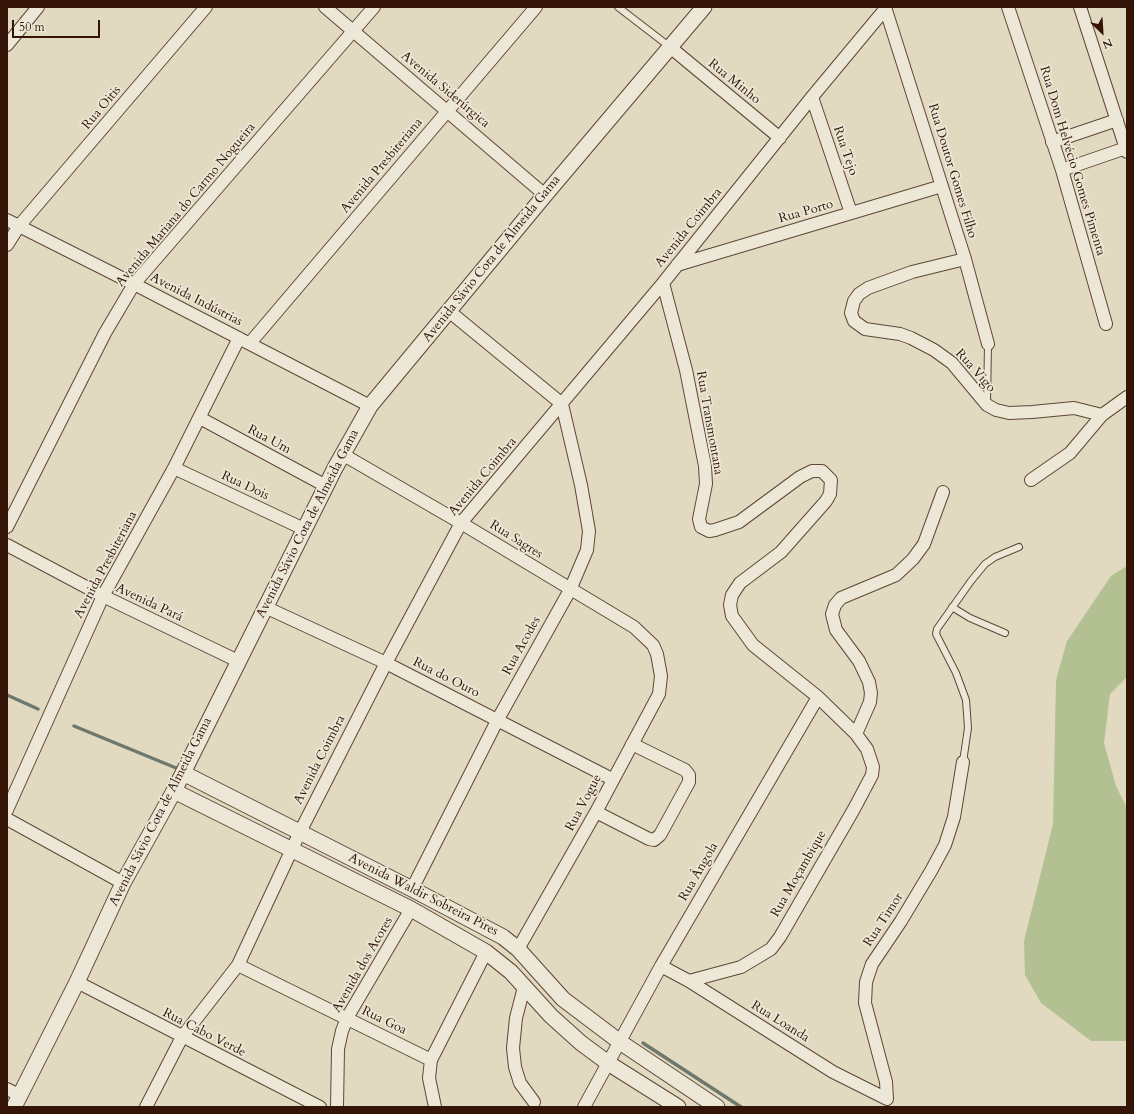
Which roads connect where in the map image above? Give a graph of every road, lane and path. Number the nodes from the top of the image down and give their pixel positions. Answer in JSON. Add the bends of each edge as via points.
{"nodes":[{"id":1,"x":38,"y":7,"type":"edge"},
{"id":2,"x":206,"y":7,"type":"edge"},
{"id":3,"x":326,"y":7,"type":"edge"},
{"id":4,"x":374,"y":7,"type":"edge"},
{"id":5,"x":536,"y":7,"type":"edge"},
{"id":6,"x":618,"y":7,"type":"edge"},
{"id":7,"x":704,"y":7,"type":"edge"},
{"id":8,"x":1008,"y":7,"type":"edge"},
{"id":9,"x":1080,"y":7,"type":"edge"},
{"id":10,"x":886,"y":8,"type":"edge"},
{"id":11,"x":353,"y":31,"type":"junction"},
{"id":12,"x":7,"y":45,"type":"edge"},
{"id":13,"x":670,"y":47,"type":"junction"},
{"id":14,"x":812,"y":97,"type":"junction"},
{"id":15,"x":448,"y":110,"type":"junction"},
{"id":16,"x":1117,"y":120,"type":"junction"},
{"id":17,"x":780,"y":138,"type":"junction"},
{"id":18,"x":1052,"y":142,"type":"junction"},
{"id":19,"x":1126,"y":150,"type":"edge"},
{"id":20,"x":1062,"y":170,"type":"junction"},
{"id":21,"x":942,"y":186,"type":"junction"},
{"id":22,"x":545,"y":195,"type":"junction"},
{"id":23,"x":851,"y":214,"type":"junction"},
{"id":24,"x":7,"y":220,"type":"edge"},
{"id":25,"x":19,"y":226,"type":"junction"},
{"id":26,"x":7,"y":245,"type":"edge"},
{"id":27,"x":965,"y":259,"type":"junction"},
{"id":28,"x":677,"y":265,"type":"junction"},
{"id":29,"x":663,"y":283,"type":"junction"},
{"id":30,"x":134,"y":284,"type":"junction"},
{"id":31,"x":450,"y":312,"type":"junction"},
{"id":32,"x":1106,"y":324,"type":"dead end"},
{"id":33,"x":239,"y":338,"type":"junction"},
{"id":34,"x":250,"y":343,"type":"junction"},
{"id":35,"x":988,"y":344,"type":"joint"},
{"id":36,"x":1127,"y":397,"type":"edge"},
{"id":37,"x":562,"y":404,"type":"junction"},
{"id":38,"x":987,"y":405,"type":"junction"},
{"id":39,"x":370,"y":406,"type":"junction"},
{"id":40,"x":1102,"y":415,"type":"junction"},
{"id":41,"x":200,"y":418,"type":"junction"},
{"id":42,"x":342,"y":454,"type":"junction"},
{"id":43,"x":174,"y":468,"type":"junction"},
{"id":44,"x":1031,"y":480,"type":"dead end"},
{"id":45,"x":326,"y":486,"type":"junction"},
{"id":46,"x":943,"y":492,"type":"dead end"},
{"id":47,"x":461,"y":523,"type":"junction"},
{"id":48,"x":7,"y":527,"type":"edge"},
{"id":49,"x":304,"y":529,"type":"junction"},
{"id":50,"x":7,"y":545,"type":"edge"},
{"id":51,"x":1019,"y":547,"type":"dead end"},
{"id":52,"x":570,"y":590,"type":"junction"},
{"id":53,"x":103,"y":596,"type":"junction"},
{"id":54,"x":265,"y":607,"type":"junction"},
{"id":55,"x":952,"y":607,"type":"junction"},
{"id":56,"x":1005,"y":633,"type":"dead end"},
{"id":57,"x":238,"y":661,"type":"junction"},
{"id":58,"x":386,"y":663,"type":"junction"},
{"id":59,"x":660,"y":665,"type":"joint"},
{"id":60,"x":818,"y":697,"type":"junction"},
{"id":61,"x":498,"y":719,"type":"junction"},
{"id":62,"x":856,"y":734,"type":"junction"},
{"id":63,"x":632,"y":744,"type":"junction"},
{"id":64,"x":963,"y":762,"type":"joint"},
{"id":65,"x":183,"y":773,"type":"junction"},
{"id":66,"x":612,"y":779,"type":"junction"},
{"id":67,"x":174,"y":791,"type":"junction"},
{"id":68,"x":7,"y":810,"type":"edge"},
{"id":69,"x":596,"y":812,"type":"junction"},
{"id":70,"x":7,"y":819,"type":"edge"},
{"id":71,"x":300,"y":832,"type":"junction"},
{"id":72,"x":291,"y":850,"type":"junction"},
{"id":73,"x":123,"y":883,"type":"junction"},
{"id":74,"x":412,"y":889,"type":"junction"},
{"id":75,"x":411,"y":909,"type":"junction"},
{"id":76,"x":518,"y":949,"type":"junction"},
{"id":77,"x":486,"y":952,"type":"junction"},
{"id":78,"x":238,"y":965,"type":"junction"},
{"id":79,"x":661,"y":966,"type":"junction"},
{"id":80,"x":689,"y":981,"type":"junction"},
{"id":81,"x":77,"y":982,"type":"junction"},
{"id":82,"x":524,"y":987,"type":"junction"},
{"id":83,"x":347,"y":1018,"type":"junction"},
{"id":84,"x":182,"y":1038,"type":"junction"},
{"id":85,"x":620,"y":1042,"type":"junction"},
{"id":86,"x":431,"y":1060,"type":"junction"},
{"id":87,"x":608,"y":1063,"type":"junction"},
{"id":88,"x":13,"y":1097,"type":"edge"},
{"id":89,"x":886,"y":1099,"type":"joint"},
{"id":90,"x":534,"y":1102,"type":"dead end"},
{"id":91,"x":146,"y":1107,"type":"edge"},
{"id":92,"x":320,"y":1107,"type":"edge"},
{"id":93,"x":337,"y":1107,"type":"edge"},
{"id":94,"x":435,"y":1107,"type":"edge"},
{"id":95,"x":584,"y":1107,"type":"edge"},
{"id":96,"x":678,"y":1107,"type":"edge"},
{"id":97,"x":717,"y":1107,"type":"edge"}],
"edges":[{"from":1,"to":12,"type":"street"},
{"from":2,"to":25,"type":"street","name":"Rua Oitis"},
{"from":3,"to":11,"type":"street","name":"Avenida Siderúrgica"},
{"from":4,"to":11,"type":"street","name":"Avenida Mariana do Carmo Nogueira"},
{"from":5,"to":15,"type":"street","name":"Avenida Presbiteriana"},
{"from":6,"to":13,"type":"lane"},
{"from":7,"to":13,"type":"street","name":"Avenida Sávio Cota de Almeida Gama"},
{"from":8,"to":18,"type":"street","name":"Rua Dom Helvécio Gomes Pimenta"},
{"from":9,"to":16,"type":"street"},
{"from":10,"to":14,"type":"street","name":"Avenida Coimbra"},
{"from":10,"to":21,"type":"street","name":"Rua Doutor Gomes Filho"},
{"from":11,"to":15,"type":"street","name":"Avenida Siderúrgica"},
{"from":11,"to":30,"type":"street","name":"Avenida Mariana do Carmo Nogueira"},
{"from":13,"to":17,"type":"street","name":"Rua Minho"},
{"from":13,"to":22,"type":"street","name":"Avenida Sávio Cota de Almeida Gama"},
{"from":14,"to":17,"type":"street","name":"Avenida Coimbra"},
{"from":14,"to":23,"type":"street","name":"Rua Tejo"},
{"from":15,"to":22,"type":"street","name":"Avenida Siderúrgica"},
{"from":15,"to":34,"type":"street","name":"Avenida Presbiteriana"},
{"from":16,"to":18,"type":"street"},
{"from":16,"to":19,"type":"street"},
{"from":17,"to":28,"type":"street","name":"Avenida Coimbra"},
{"from":18,"to":20,"type":"street","name":"Rua Dom Helvécio Gomes Pimenta"},
{"from":19,"to":20,"type":"street"},
{"from":20,"to":32,"type":"street","name":"Rua Dom Helvécio Gomes Pimenta"},
{"from":21,"to":23,"type":"street","name":"Rua Porto"},
{"from":21,"to":27,"type":"street","name":"Rua Doutor Gomes Filho"},
{"from":22,"to":31,"type":"street","name":"Avenida Sávio Cota de Almeida Gama"},
{"from":23,"to":28,"type":"street","name":"Rua Porto"},
{"from":24,"to":25,"type":"street","name":"Avenida Indústrias"},
{"from":25,"to":26,"type":"street","name":"Rua Oitis"},
{"from":25,"to":30,"type":"street","name":"Avenida Indústrias"},
{"from":27,"to":35,"type":"street","name":"Rua Doutor Gomes Filho"},
{"from":27,"to":38,"type":"street","name":"Rua Vigo","via":[[912,272],[868,288],[854,300],[851,313],[854,321],[865,329],[900,334],[934,350],[952,363]]},
{"from":28,"to":29,"type":"street","name":"Avenida Coimbra"},
{"from":29,"to":37,"type":"street","name":"Avenida Coimbra"},
{"from":29,"to":60,"type":"street","name":"Rua Transmontana","via":[[686,370],[705,466],[706,484],[699,519],[701,527],[709,531],[739,522],[812,471],[822,472],[831,480],[830,494],[826,501],[781,552],[740,583],[732,595],[730,605],[732,616],[753,645]]},
{"from":30,"to":33,"type":"street","name":"Avenida Indústrias"},
{"from":30,"to":48,"type":"street","name":"Avenida Mariana do Carmo Nogueira","via":[[105,333]]},
{"from":31,"to":37,"type":"street"},
{"from":31,"to":39,"type":"street","name":"Avenida Sávio Cota de Almeida Gama"},
{"from":33,"to":34,"type":"street","name":"Avenida Indústrias"},
{"from":33,"to":41,"type":"street","name":"Avenida Presbiteriana"},
{"from":34,"to":39,"type":"street","name":"Avenida Indústrias"},
{"from":35,"to":38,"type":"lane"},
{"from":36,"to":40,"type":"street"},
{"from":37,"to":47,"type":"street","name":"Avenida Coimbra"},
{"from":37,"to":52,"type":"street","name":"Rua Acodes","via":[[589,531],[587,550]]},
{"from":38,"to":40,"type":"street","name":"Rua Vigo","via":[[1009,413],[1074,408]]},
{"from":39,"to":42,"type":"street","name":"Avenida Sávio Cota de Almeida Gama"},
{"from":40,"to":44,"type":"street","via":[[1070,453]]},
{"from":41,"to":43,"type":"street","name":"Avenida Presbiteriana"},
{"from":41,"to":45,"type":"street","name":"Rua Um"},
{"from":42,"to":45,"type":"street","name":"Avenida Sávio Cota de Almeida Gama"},
{"from":42,"to":47,"type":"street","name":"Rua Sagres"},
{"from":43,"to":49,"type":"street","name":"Rua Dois"},
{"from":43,"to":53,"type":"street","name":"Avenida Presbiteriana"},
{"from":45,"to":49,"type":"street","name":"Avenida Sávio Cota de Almeida Gama"},
{"from":46,"to":62,"type":"street","via":[[924,544],[913,559],[896,574],[842,598],[835,605],[832,614],[836,630],[859,661],[871,693],[870,702]]},
{"from":47,"to":52,"type":"street","name":"Rua Sagres"},
{"from":47,"to":58,"type":"street","name":"Avenida Coimbra"},
{"from":49,"to":54,"type":"street","name":"Avenida Sávio Cota de Almeida Gama"},
{"from":50,"to":53,"type":"street","name":"Avenida Pará"},
{"from":51,"to":55,"type":"lane","via":[[985,564]]},
{"from":52,"to":59,"type":"street","name":"Rua Sagres","via":[[634,627],[654,645]]},
{"from":52,"to":61,"type":"street","name":"Rua Acodes"},
{"from":53,"to":57,"type":"street","name":"Avenida Pará"},
{"from":53,"to":68,"type":"street","name":"Avenida Presbiteriana"},
{"from":54,"to":57,"type":"street","name":"Avenida Sávio Cota de Almeida Gama"},
{"from":54,"to":58,"type":"street","name":"Rua do Ouro"},
{"from":55,"to":56,"type":"lane"},
{"from":55,"to":64,"type":"lane","via":[[936,629],[936,634],[956,673],[966,700],[968,728]]},
{"from":57,"to":65,"type":"street","name":"Avenida Sávio Cota de Almeida Gama"},
{"from":58,"to":61,"type":"street","name":"Rua do Ouro"},
{"from":58,"to":71,"type":"street","name":"Avenida Coimbra"},
{"from":59,"to":63,"type":"street","name":"Rua Vogue","via":[[659,694]]},
{"from":60,"to":62,"type":"street","name":"Rua Moçambique"},
{"from":60,"to":79,"type":"street","name":"Rua Ângola"},
{"from":61,"to":66,"type":"street","name":"Rua do Ouro"},
{"from":61,"to":74,"type":"street","name":"Rua Acodes"},
{"from":62,"to":80,"type":"street","name":"Rua Moçambique","via":[[872,758],[872,775],[780,937],[765,953],[741,967]]},
{"from":63,"to":66,"type":"street","name":"Rua Vogue"},
{"from":63,"to":69,"type":"street","via":[[685,770],[689,775],[689,782],[660,835],[654,840],[649,840]]},
{"from":64,"to":89,"type":"street","name":"Rua Timor","via":[[954,817],[945,845],[872,964],[866,982],[865,1003],[886,1082]]},
{"from":65,"to":67,"type":"street","name":"Avenida Sávio Cota de Almeida Gama"},
{"from":65,"to":71,"type":"street","name":"Avenida Waldir Sobreira Pires"},
{"from":66,"to":69,"type":"street","name":"Rua Vogue"},
{"from":67,"to":72,"type":"street","name":"Avenida Waldir Sobreira Pires"},
{"from":67,"to":73,"type":"street","name":"Avenida Sávio Cota de Almeida Gama"},
{"from":69,"to":76,"type":"street","name":"Rua Vogue"},
{"from":70,"to":73,"type":"street"},
{"from":71,"to":72,"type":"street","name":"Avenida Coimbra"},
{"from":71,"to":74,"type":"street","name":"Avenida Waldir Sobreira Pires"},
{"from":72,"to":75,"type":"street","name":"Avenida Waldir Sobreira Pires"},
{"from":72,"to":78,"type":"street","name":"Avenida Coimbra"},
{"from":73,"to":81,"type":"street","name":"Avenida Sávio Cota de Almeida Gama"},
{"from":74,"to":76,"type":"street","name":"Avenida Waldir Sobreira Pires","via":[[485,926]]},
{"from":75,"to":77,"type":"street","name":"Avenida Waldir Sobreira Pires"},
{"from":75,"to":83,"type":"street","name":"Avenida dos Acores"},
{"from":76,"to":85,"type":"street","name":"Avenida Waldir Sobreira Pires","via":[[563,1000]]},
{"from":77,"to":82,"type":"street","name":"Avenida Waldir Sobreira Pires","via":[[511,972]]},
{"from":77,"to":86,"type":"street"},
{"from":78,"to":83,"type":"street","name":"Rua Goa"},
{"from":78,"to":84,"type":"street","name":"Avenida Coimbra"},
{"from":79,"to":80,"type":"street","name":"Rua Loanda"},
{"from":79,"to":85,"type":"street","name":"Rua Ângola"},
{"from":80,"to":89,"type":"street","name":"Rua Loanda","via":[[833,1072]]},
{"from":81,"to":84,"type":"street","name":"Rua Cabo Verde"},
{"from":81,"to":88,"type":"street","name":"Avenida Sávio Cota de Almeida Gama"},
{"from":82,"to":87,"type":"street","name":"Avenida Waldir Sobreira Pires","via":[[576,1039]]},
{"from":82,"to":90,"type":"street","via":[[516,1018],[513,1048],[520,1083]]},
{"from":83,"to":86,"type":"street","name":"Rua Goa"},
{"from":83,"to":93,"type":"street","name":"Avenida dos Acores","via":[[338,1050]]},
{"from":84,"to":91,"type":"street","name":"Avenida Coimbra"},
{"from":84,"to":92,"type":"street","name":"Rua Cabo Verde"},
{"from":85,"to":87,"type":"street","name":"Rua Ângola"},
{"from":85,"to":97,"type":"street","name":"Avenida Waldir Sobreira Pires"},
{"from":86,"to":94,"type":"street","via":[[429,1078]]},
{"from":87,"to":95,"type":"street","name":"Rua Ângola"},
{"from":87,"to":96,"type":"street","name":"Avenida Waldir Sobreira Pires"}]}
